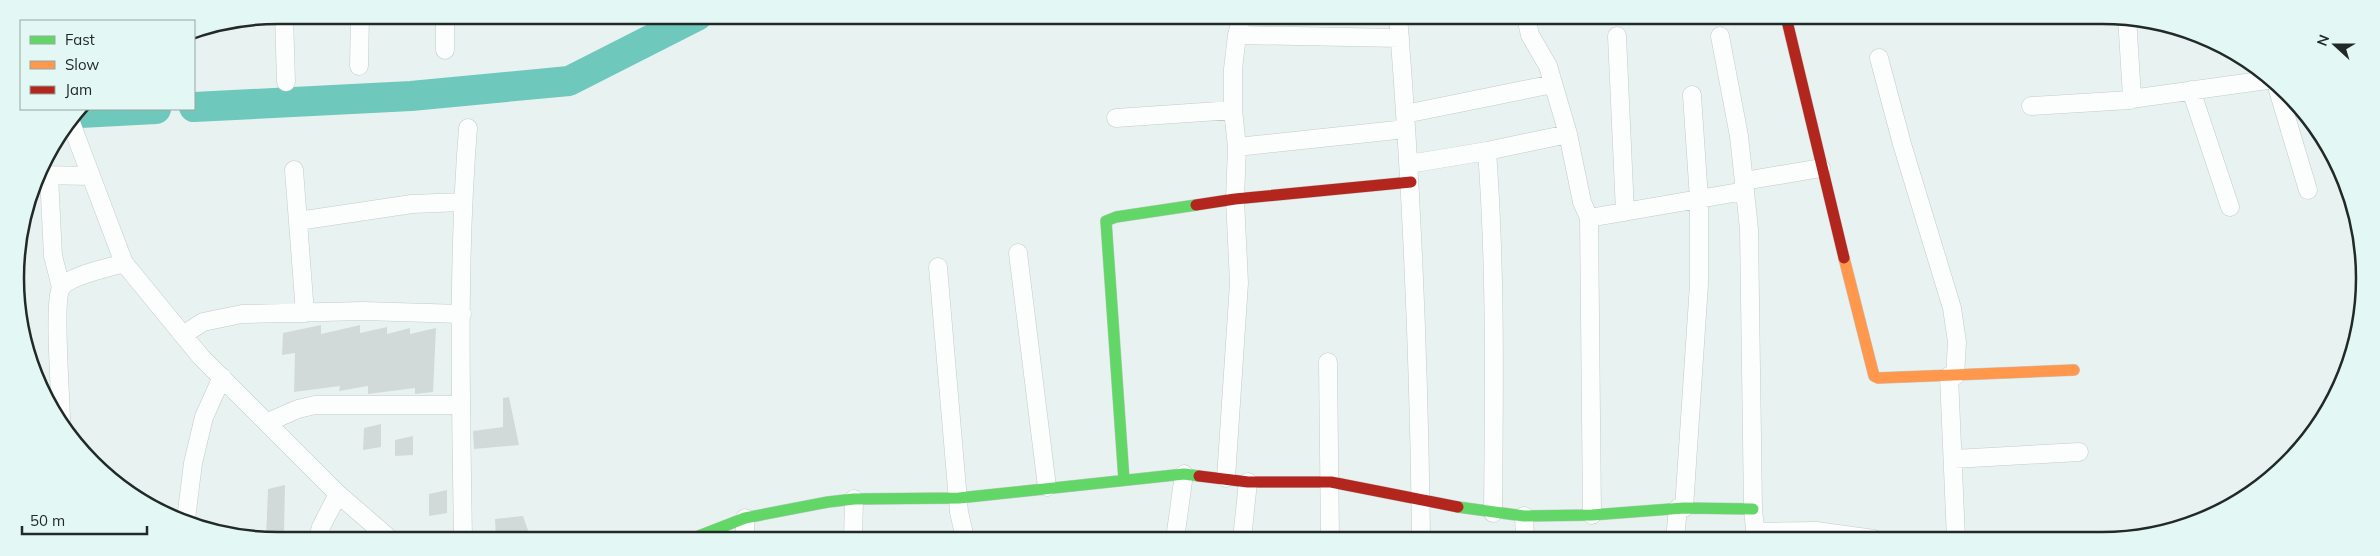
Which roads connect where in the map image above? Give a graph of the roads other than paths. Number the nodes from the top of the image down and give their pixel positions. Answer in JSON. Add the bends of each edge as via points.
{"nodes":[{"id":1,"x":284,"y":24,"type":"edge"},
{"id":2,"x":360,"y":24,"type":"edge"},
{"id":3,"x":445,"y":24,"type":"edge"},
{"id":4,"x":1240,"y":24,"type":"edge"},
{"id":5,"x":1399,"y":24,"type":"edge"},
{"id":6,"x":1528,"y":24,"type":"edge"},
{"id":7,"x":1788,"y":25,"type":"dead end"},
{"id":8,"x":2130,"y":25,"type":"edge"},
{"id":9,"x":1237,"y":35,"type":"junction"},
{"id":10,"x":1617,"y":36,"type":"dead end"},
{"id":11,"x":1720,"y":36,"type":"dead end"},
{"id":12,"x":1400,"y":38,"type":"junction"},
{"id":13,"x":445,"y":50,"type":"dead end"},
{"id":14,"x":1879,"y":58,"type":"dead end"},
{"id":15,"x":359,"y":66,"type":"dead end"},
{"id":16,"x":2262,"y":81,"type":"edge"},
{"id":17,"x":286,"y":82,"type":"dead end"},
{"id":18,"x":1553,"y":84,"type":"junction"},
{"id":19,"x":2191,"y":90,"type":"junction"},
{"id":20,"x":1692,"y":95,"type":"dead end"},
{"id":21,"x":2280,"y":96,"type":"edge"},
{"id":22,"x":2131,"y":99,"type":"junction"},
{"id":23,"x":2031,"y":106,"type":"dead end"},
{"id":24,"x":1233,"y":110,"type":"junction"},
{"id":25,"x":1116,"y":118,"type":"dead end"},
{"id":26,"x":1406,"y":121,"type":"junction"},
{"id":27,"x":73,"y":128,"type":"edge"},
{"id":28,"x":468,"y":128,"type":"dead end"},
{"id":29,"x":1568,"y":134,"type":"junction"},
{"id":30,"x":1237,"y":147,"type":"junction"},
{"id":31,"x":1487,"y":152,"type":"junction"},
{"id":32,"x":1409,"y":164,"type":"junction"},
{"id":33,"x":1821,"y":168,"type":"junction"},
{"id":34,"x":294,"y":170,"type":"dead end"},
{"id":35,"x":45,"y":176,"type":"edge"},
{"id":36,"x":91,"y":176,"type":"junction"},
{"id":37,"x":44,"y":178,"type":"edge"},
{"id":38,"x":1410,"y":182,"type":"junction"},
{"id":39,"x":1744,"y":186,"type":"junction"},
{"id":40,"x":2308,"y":190,"type":"dead end"},
{"id":41,"x":1235,"y":199,"type":"junction"},
{"id":42,"x":1700,"y":200,"type":"junction"},
{"id":43,"x":462,"y":202,"type":"junction"},
{"id":44,"x":2230,"y":207,"type":"dead end"},
{"id":45,"x":1626,"y":212,"type":"junction"},
{"id":46,"x":1589,"y":218,"type":"junction"},
{"id":47,"x":298,"y":221,"type":"junction"},
{"id":48,"x":1018,"y":253,"type":"dead end"},
{"id":49,"x":124,"y":263,"type":"junction"},
{"id":50,"x":938,"y":267,"type":"dead end"},
{"id":51,"x":61,"y":287,"type":"junction"},
{"id":52,"x":305,"y":313,"type":"junction"},
{"id":53,"x":462,"y":314,"type":"junction"},
{"id":54,"x":183,"y":335,"type":"junction"},
{"id":55,"x":1328,"y":362,"type":"dead end"},
{"id":56,"x":2074,"y":370,"type":"dead end"},
{"id":57,"x":1952,"y":376,"type":"junction"},
{"id":58,"x":222,"y":378,"type":"junction"},
{"id":59,"x":461,"y":405,"type":"junction"},
{"id":60,"x":61,"y":409,"type":"edge"},
{"id":61,"x":268,"y":422,"type":"junction"},
{"id":62,"x":2079,"y":452,"type":"dead end"},
{"id":63,"x":1954,"y":459,"type":"junction"},
{"id":64,"x":1184,"y":474,"type":"junction"},
{"id":65,"x":1226,"y":478,"type":"junction"},
{"id":66,"x":1124,"y":480,"type":"junction"},
{"id":67,"x":1248,"y":482,"type":"junction"},
{"id":68,"x":1331,"y":482,"type":"junction"},
{"id":69,"x":1047,"y":487,"type":"junction"},
{"id":70,"x":338,"y":494,"type":"junction"},
{"id":71,"x":959,"y":498,"type":"junction"},
{"id":72,"x":854,"y":499,"type":"junction"},
{"id":73,"x":1420,"y":501,"type":"junction"},
{"id":74,"x":1681,"y":508,"type":"junction"},
{"id":75,"x":1753,"y":509,"type":"junction"},
{"id":76,"x":1493,"y":513,"type":"junction"},
{"id":77,"x":186,"y":515,"type":"edge"},
{"id":78,"x":1592,"y":515,"type":"junction"},
{"id":79,"x":1524,"y":516,"type":"junction"},
{"id":80,"x":745,"y":518,"type":"junction"},
{"id":81,"x":320,"y":532,"type":"edge"},
{"id":82,"x":382,"y":532,"type":"edge"},
{"id":83,"x":463,"y":532,"type":"edge"},
{"id":84,"x":709,"y":532,"type":"edge"},
{"id":85,"x":745,"y":532,"type":"edge"},
{"id":86,"x":853,"y":532,"type":"edge"},
{"id":87,"x":963,"y":532,"type":"edge"},
{"id":88,"x":1176,"y":532,"type":"edge"},
{"id":89,"x":1243,"y":532,"type":"edge"},
{"id":90,"x":1330,"y":532,"type":"edge"},
{"id":91,"x":1420,"y":532,"type":"edge"},
{"id":92,"x":1524,"y":532,"type":"edge"},
{"id":93,"x":1676,"y":532,"type":"edge"},
{"id":94,"x":1756,"y":532,"type":"edge"},
{"id":95,"x":1801,"y":532,"type":"edge"},
{"id":96,"x":1823,"y":532,"type":"edge"},
{"id":97,"x":1956,"y":532,"type":"edge"}],
"edges":[{"from":1,"to":17,"type":"street"},
{"from":2,"to":15,"type":"street"},
{"from":3,"to":13,"type":"street"},
{"from":4,"to":9,"type":"street"},
{"from":5,"to":12,"type":"street"},
{"from":6,"to":18,"type":"street"},
{"from":7,"to":33,"type":"street"},
{"from":8,"to":22,"type":"street"},
{"from":9,"to":12,"type":"street"},
{"from":9,"to":24,"type":"street"},
{"from":10,"to":45,"type":"street"},
{"from":11,"to":39,"type":"street","via":[[1739,136]]},
{"from":12,"to":26,"type":"street"},
{"from":14,"to":57,"type":"street","via":[[1952,308],[1957,342]]},
{"from":16,"to":19,"type":"street"},
{"from":18,"to":26,"type":"street"},
{"from":18,"to":29,"type":"street"},
{"from":19,"to":22,"type":"street"},
{"from":19,"to":44,"type":"street"},
{"from":20,"to":42,"type":"street"},
{"from":21,"to":40,"type":"street"},
{"from":22,"to":23,"type":"street"},
{"from":24,"to":25,"type":"street"},
{"from":24,"to":30,"type":"street"},
{"from":26,"to":30,"type":"street"},
{"from":26,"to":32,"type":"street"},
{"from":27,"to":36,"type":"street"},
{"from":28,"to":43,"type":"street"},
{"from":29,"to":31,"type":"street"},
{"from":29,"to":46,"type":"street","via":[[1582,202]]},
{"from":30,"to":41,"type":"street"},
{"from":31,"to":32,"type":"street"},
{"from":31,"to":76,"type":"street","via":[[1494,322]]},
{"from":32,"to":38,"type":"street"},
{"from":33,"to":39,"type":"street"},
{"from":33,"to":57,"type":"street","via":[[1872,372],[1878,378]]},
{"from":34,"to":47,"type":"street"},
{"from":35,"to":36,"type":"street"},
{"from":36,"to":49,"type":"street"},
{"from":37,"to":51,"type":"street","via":[[53,256]]},
{"from":38,"to":41,"type":"street"},
{"from":38,"to":73,"type":"street"},
{"from":39,"to":42,"type":"street"},
{"from":39,"to":75,"type":"street","via":[[1749,229]]},
{"from":41,"to":65,"type":"street","via":[[1239,283]]},
{"from":41,"to":66,"type":"street","via":[[1116,216],[1106,221]]},
{"from":42,"to":45,"type":"street"},
{"from":42,"to":74,"type":"street","via":[[1696,340]]},
{"from":43,"to":47,"type":"street","via":[[412,204]]},
{"from":43,"to":53,"type":"street"},
{"from":45,"to":46,"type":"street"},
{"from":46,"to":78,"type":"street"},
{"from":47,"to":52,"type":"street"},
{"from":48,"to":69,"type":"street"},
{"from":49,"to":51,"type":"street","via":[[76,277]]},
{"from":49,"to":54,"type":"street"},
{"from":50,"to":71,"type":"street"},
{"from":51,"to":60,"type":"street","via":[[58,298]]},
{"from":52,"to":53,"type":"street"},
{"from":52,"to":54,"type":"street","via":[[242,314],[203,322]]},
{"from":53,"to":59,"type":"street"},
{"from":54,"to":58,"type":"street"},
{"from":55,"to":68,"type":"street"},
{"from":56,"to":57,"type":"street"},
{"from":57,"to":63,"type":"street"},
{"from":58,"to":61,"type":"street"},
{"from":58,"to":77,"type":"street","via":[[204,417],[193,463]]},
{"from":59,"to":61,"type":"street","via":[[315,405]]},
{"from":59,"to":83,"type":"street"},
{"from":61,"to":70,"type":"street"},
{"from":62,"to":63,"type":"street"},
{"from":63,"to":97,"type":"street"},
{"from":64,"to":65,"type":"street"},
{"from":64,"to":66,"type":"street"},
{"from":64,"to":88,"type":"street"},
{"from":65,"to":67,"type":"street"},
{"from":66,"to":69,"type":"street"},
{"from":67,"to":68,"type":"street"},
{"from":67,"to":89,"type":"street"},
{"from":68,"to":73,"type":"street"},
{"from":68,"to":90,"type":"street"},
{"from":69,"to":71,"type":"street"},
{"from":70,"to":81,"type":"street"},
{"from":70,"to":82,"type":"street"},
{"from":71,"to":72,"type":"street"},
{"from":71,"to":87,"type":"street"},
{"from":72,"to":80,"type":"street"},
{"from":72,"to":86,"type":"street"},
{"from":73,"to":76,"type":"street"},
{"from":73,"to":91,"type":"street"},
{"from":74,"to":75,"type":"street"},
{"from":74,"to":78,"type":"street"},
{"from":74,"to":93,"type":"street"},
{"from":75,"to":94,"type":"street"},
{"from":76,"to":79,"type":"street"},
{"from":78,"to":79,"type":"street"},
{"from":79,"to":92,"type":"street"},
{"from":80,"to":84,"type":"street"},
{"from":80,"to":85,"type":"street"},
{"from":95,"to":96,"type":"street"}]}
